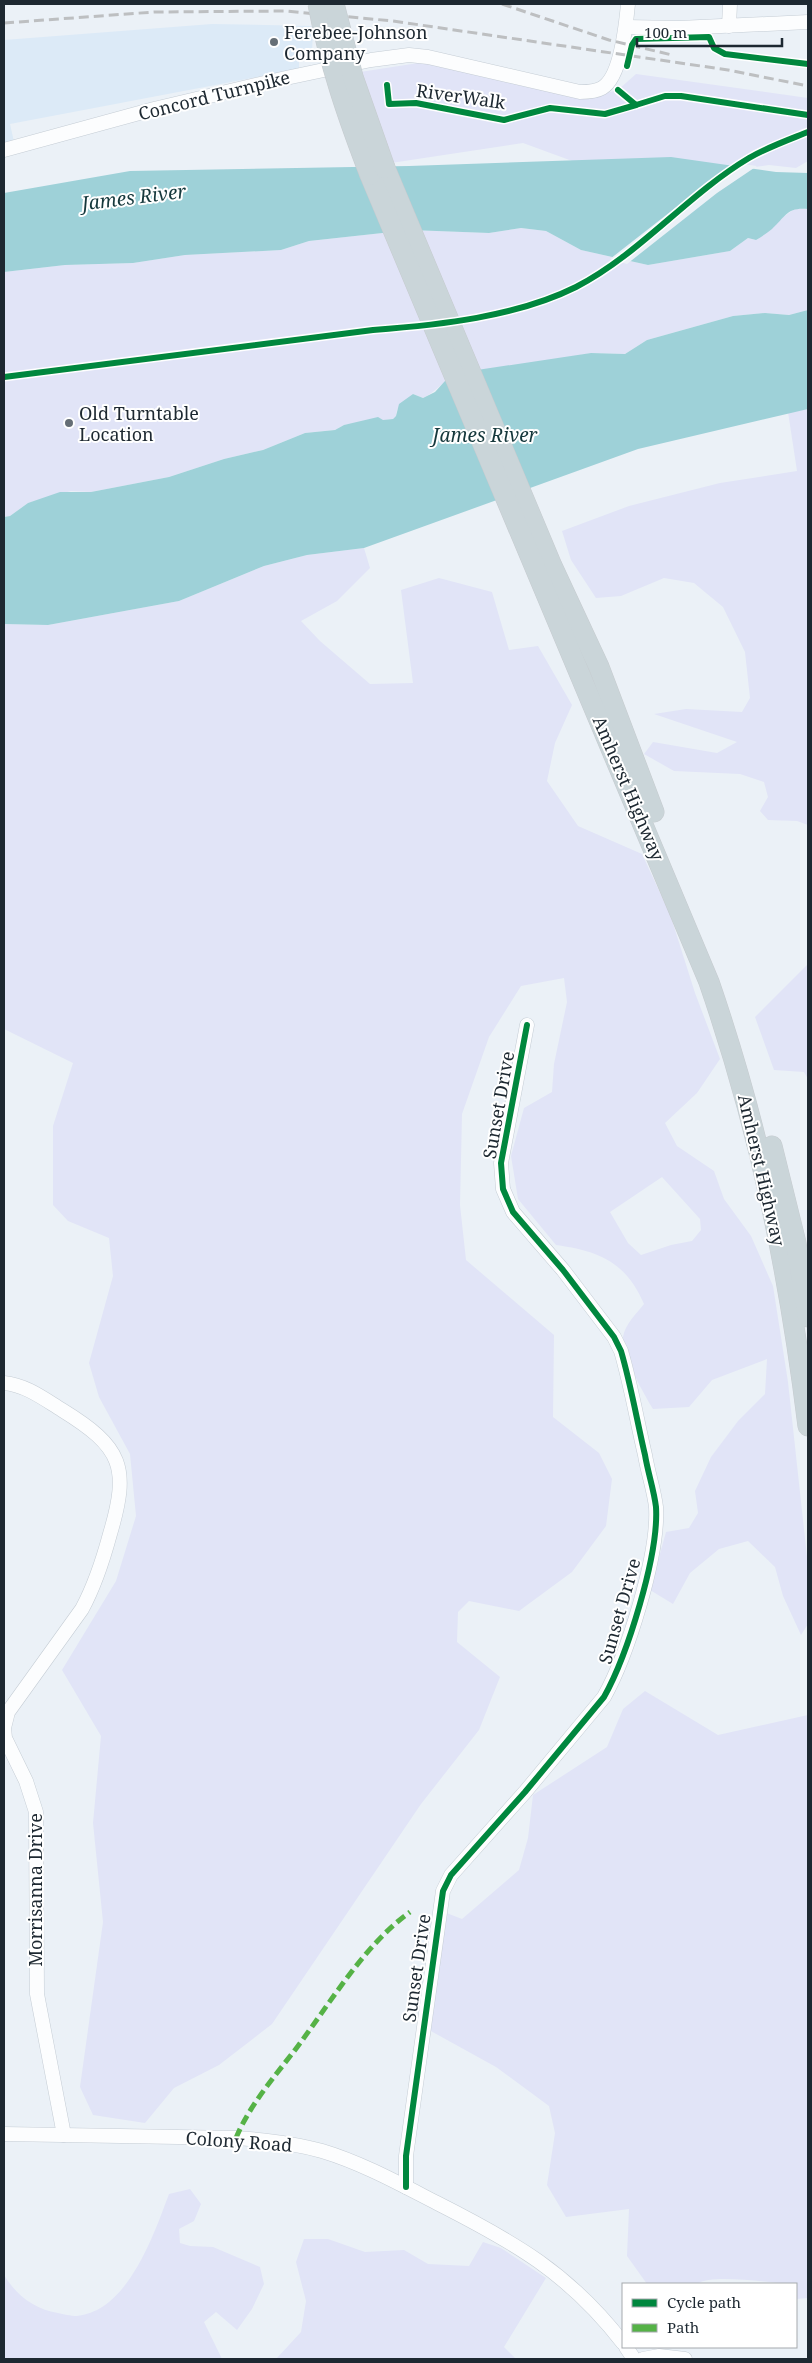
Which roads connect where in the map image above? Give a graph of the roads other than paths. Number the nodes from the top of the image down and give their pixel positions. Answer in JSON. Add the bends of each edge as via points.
{"nodes":[{"id":1,"x":318,"y":4,"type":"edge"},
{"id":2,"x":334,"y":4,"type":"edge"},
{"id":3,"x":628,"y":4,"type":"edge"},
{"id":4,"x":730,"y":4,"type":"edge"},
{"id":5,"x":808,"y":22,"type":"edge"},
{"id":6,"x":626,"y":26,"type":"junction"},
{"id":7,"x":729,"y":26,"type":"junction"},
{"id":8,"x":4,"y":150,"type":"edge"},
{"id":9,"x":377,"y":172,"type":"junction"},
{"id":10,"x":545,"y":568,"type":"junction"},
{"id":11,"x":527,"y":1025,"type":"dead end"},
{"id":12,"x":808,"y":1317,"type":"edge"},
{"id":13,"x":4,"y":1383,"type":"edge"},
{"id":14,"x":808,"y":1426,"type":"edge"},
{"id":15,"x":4,"y":2134,"type":"edge"},
{"id":16,"x":64,"y":2135,"type":"junction"},
{"id":17,"x":406,"y":2187,"type":"junction"},
{"id":18,"x":622,"y":2342,"type":"edge"},
{"id":19,"x":627,"y":2348,"type":"edge"},
{"id":20,"x":634,"y":2359,"type":"edge"},
{"id":21,"x":643,"y":2359,"type":"edge"},
{"id":22,"x":685,"y":2359,"type":"edge"}],
"edges":[{"from":1,"to":9,"type":"highway","bridge":true,"via":[[346,114]]},
{"from":2,"to":9,"type":"highway","bridge":true},
{"from":3,"to":6,"type":"street"},
{"from":4,"to":7,"type":"street"},
{"from":5,"to":7,"type":"street"},
{"from":6,"to":7,"type":"street"},
{"from":6,"to":8,"type":"street","name":"Concord Turnpike","via":[[611,80],[593,92],[580,92],[428,56],[409,55],[267,82]]},
{"from":9,"to":10,"type":"highway","name":"Amherst Highway"},
{"from":10,"to":12,"type":"highway","name":"Amherst Highway","via":[[599,667],[722,983],[783,1185]]},
{"from":10,"to":14,"type":"highway","name":"Amherst Highway","via":[[730,1042],[753,1122],[778,1232],[798,1344]]},
{"from":11,"to":17,"type":"street","name":"Sunset Drive","via":[[501,1163],[503,1189],[513,1212],[563,1270],[621,1351],[654,1494],[656,1526],[630,1634],[604,1697],[452,1875],[443,1892],[408,2146]]},
{"from":13,"to":16,"type":"street","name":"Morrisanna Drive","via":[[32,1391],[94,1432],[114,1456],[121,1479],[115,1518],[92,1591],[8,1712],[4,1728],[9,1749],[26,1781],[36,1812],[36,1994]]},
{"from":15,"to":16,"type":"street","name":"Colony Road"},
{"from":16,"to":17,"type":"street","name":"Colony Road","via":[[272,2141],[324,2152]]},
{"from":17,"to":18,"type":"street","name":"Colony Road","via":[[490,2230],[540,2262],[590,2302]]},
{"from":19,"to":20,"type":"street"},
{"from":21,"to":22,"type":"street","via":[[659,2356]]}]}
